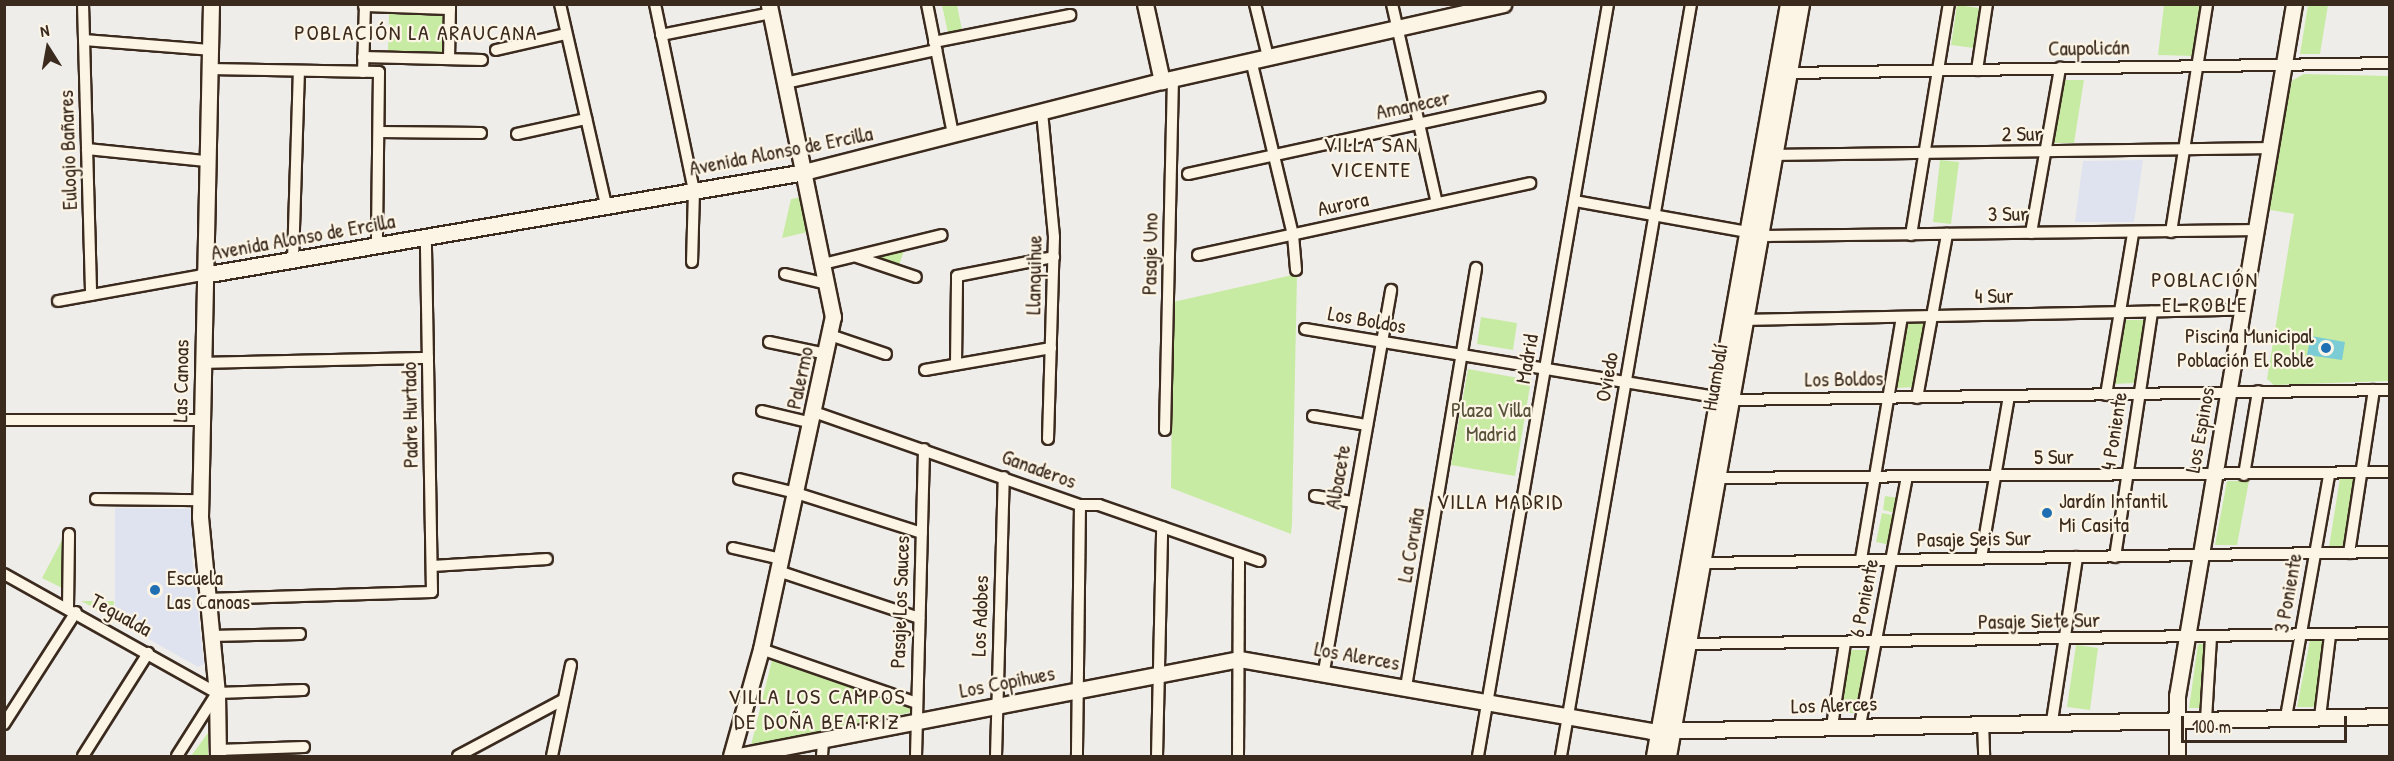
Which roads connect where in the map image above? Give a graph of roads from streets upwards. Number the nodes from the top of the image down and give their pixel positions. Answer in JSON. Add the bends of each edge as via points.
{"nodes":[{"id":1,"x":83,"y":4,"type":"edge"},
{"id":2,"x":211,"y":4,"type":"edge"},
{"id":3,"x":560,"y":4,"type":"edge"},
{"id":4,"x":655,"y":4,"type":"edge"},
{"id":5,"x":927,"y":4,"type":"edge"},
{"id":6,"x":1145,"y":4,"type":"edge"},
{"id":7,"x":1255,"y":4,"type":"edge"},
{"id":8,"x":1392,"y":4,"type":"edge"},
{"id":9,"x":1608,"y":4,"type":"edge"},
{"id":10,"x":1691,"y":4,"type":"edge"},
{"id":11,"x":1788,"y":4,"type":"edge"},
{"id":12,"x":1801,"y":4,"type":"edge"},
{"id":13,"x":1949,"y":4,"type":"edge"},
{"id":14,"x":1987,"y":4,"type":"edge"},
{"id":15,"x":2207,"y":4,"type":"edge"},
{"id":16,"x":2294,"y":4,"type":"edge"},
{"id":17,"x":364,"y":5,"type":"edge"},
{"id":18,"x":1500,"y":5,"type":"edge"},
{"id":19,"x":450,"y":7,"type":"edge"},
{"id":20,"x":770,"y":9,"type":"edge"},
{"id":21,"x":1070,"y":15,"type":"dead end"},
{"id":22,"x":1397,"y":28,"type":"junction"},
{"id":23,"x":567,"y":34,"type":"junction"},
{"id":24,"x":661,"y":35,"type":"junction"},
{"id":25,"x":84,"y":40,"type":"junction"},
{"id":26,"x":935,"y":46,"type":"junction"},
{"id":27,"x":210,"y":50,"type":"junction"},
{"id":28,"x":496,"y":50,"type":"dead end"},
{"id":29,"x":363,"y":57,"type":"junction"},
{"id":30,"x":1268,"y":57,"type":"junction"},
{"id":31,"x":449,"y":59,"type":"junction"},
{"id":32,"x":482,"y":60,"type":"dead end"},
{"id":33,"x":1251,"y":60,"type":"junction"},
{"id":34,"x":2390,"y":63,"type":"edge"},
{"id":35,"x":2284,"y":64,"type":"junction"},
{"id":36,"x":2197,"y":66,"type":"junction"},
{"id":37,"x":2060,"y":68,"type":"junction"},
{"id":38,"x":209,"y":69,"type":"junction"},
{"id":39,"x":1938,"y":70,"type":"junction"},
{"id":40,"x":1977,"y":70,"type":"junction"},
{"id":41,"x":299,"y":71,"type":"junction"},
{"id":42,"x":363,"y":72,"type":"junction"},
{"id":43,"x":1790,"y":73,"type":"junction"},
{"id":44,"x":1168,"y":80,"type":"junction"},
{"id":45,"x":785,"y":83,"type":"junction"},
{"id":46,"x":1540,"y":97,"type":"dead end"},
{"id":47,"x":1042,"y":112,"type":"junction"},
{"id":48,"x":586,"y":119,"type":"junction"},
{"id":49,"x":1419,"y":123,"type":"junction"},
{"id":50,"x":379,"y":132,"type":"junction"},
{"id":51,"x":481,"y":133,"type":"dead end"},
{"id":52,"x":517,"y":134,"type":"dead end"},
{"id":53,"x":954,"y":134,"type":"junction"},
{"id":54,"x":2269,"y":148,"type":"junction"},
{"id":55,"x":87,"y":149,"type":"junction"},
{"id":56,"x":2184,"y":151,"type":"junction"},
{"id":57,"x":1924,"y":153,"type":"junction"},
{"id":58,"x":2045,"y":153,"type":"junction"},
{"id":59,"x":1274,"y":155,"type":"junction"},
{"id":60,"x":1775,"y":155,"type":"junction"},
{"id":61,"x":207,"y":161,"type":"junction"},
{"id":62,"x":804,"y":172,"type":"junction"},
{"id":63,"x":1188,"y":174,"type":"dead end"},
{"id":64,"x":1530,"y":183,"type":"dead end"},
{"id":65,"x":694,"y":190,"type":"junction"},
{"id":66,"x":1575,"y":201,"type":"junction"},
{"id":67,"x":1437,"y":203,"type":"junction"},
{"id":68,"x":606,"y":205,"type":"junction"},
{"id":69,"x":1654,"y":216,"type":"junction"},
{"id":70,"x":2255,"y":231,"type":"junction"},
{"id":71,"x":1745,"y":232,"type":"junction"},
{"id":72,"x":2133,"y":232,"type":"junction"},
{"id":73,"x":2170,"y":232,"type":"junction"},
{"id":74,"x":2031,"y":233,"type":"junction"},
{"id":75,"x":1947,"y":234,"type":"junction"},
{"id":76,"x":942,"y":235,"type":"dead end"},
{"id":77,"x":1293,"y":235,"type":"junction"},
{"id":78,"x":1911,"y":235,"type":"junction"},
{"id":79,"x":426,"y":236,"type":"junction"},
{"id":80,"x":1761,"y":236,"type":"junction"},
{"id":81,"x":377,"y":244,"type":"junction"},
{"id":82,"x":1198,"y":255,"type":"dead end"},
{"id":83,"x":1054,"y":256,"type":"junction"},
{"id":84,"x":856,"y":257,"type":"junction"},
{"id":85,"x":293,"y":260,"type":"junction"},
{"id":86,"x":692,"y":262,"type":"dead end"},
{"id":87,"x":823,"y":264,"type":"junction"},
{"id":88,"x":1476,"y":268,"type":"dead end"},
{"id":89,"x":1296,"y":270,"type":"dead end"},
{"id":90,"x":785,"y":274,"type":"dead end"},
{"id":91,"x":203,"y":275,"type":"junction"},
{"id":92,"x":916,"y":277,"type":"dead end"},
{"id":93,"x":827,"y":284,"type":"junction"},
{"id":94,"x":1391,"y":290,"type":"dead end"},
{"id":95,"x":91,"y":295,"type":"junction"},
{"id":96,"x":58,"y":301,"type":"dead end"},
{"id":97,"x":2242,"y":310,"type":"junction"},
{"id":98,"x":2152,"y":312,"type":"junction"},
{"id":99,"x":2119,"y":313,"type":"junction"},
{"id":100,"x":1932,"y":316,"type":"junction"},
{"id":101,"x":1902,"y":317,"type":"junction"},
{"id":102,"x":1747,"y":320,"type":"junction"},
{"id":103,"x":1305,"y":329,"type":"dead end"},
{"id":104,"x":830,"y":335,"type":"junction"},
{"id":105,"x":769,"y":342,"type":"dead end"},
{"id":106,"x":1382,"y":342,"type":"junction"},
{"id":107,"x":1051,"y":348,"type":"junction"},
{"id":108,"x":826,"y":354,"type":"junction"},
{"id":109,"x":886,"y":354,"type":"dead end"},
{"id":110,"x":1461,"y":356,"type":"junction"},
{"id":111,"x":428,"y":358,"type":"junction"},
{"id":112,"x":202,"y":363,"type":"junction"},
{"id":113,"x":956,"y":364,"type":"junction"},
{"id":114,"x":925,"y":370,"type":"dead end"},
{"id":115,"x":1545,"y":371,"type":"junction"},
{"id":116,"x":1625,"y":384,"type":"junction"},
{"id":117,"x":2374,"y":390,"type":"junction"},
{"id":118,"x":2390,"y":390,"type":"edge"},
{"id":119,"x":2258,"y":391,"type":"junction"},
{"id":120,"x":2228,"y":392,"type":"junction"},
{"id":121,"x":2139,"y":394,"type":"junction"},
{"id":122,"x":2106,"y":395,"type":"junction"},
{"id":123,"x":2009,"y":396,"type":"junction"},
{"id":124,"x":1888,"y":398,"type":"junction"},
{"id":125,"x":1917,"y":398,"type":"junction"},
{"id":126,"x":1715,"y":399,"type":"junction"},
{"id":127,"x":1732,"y":400,"type":"junction"},
{"id":128,"x":762,"y":411,"type":"dead end"},
{"id":129,"x":1313,"y":416,"type":"dead end"},
{"id":130,"x":813,"y":418,"type":"junction"},
{"id":131,"x":4,"y":420,"type":"edge"},
{"id":132,"x":202,"y":420,"type":"junction"},
{"id":133,"x":1367,"y":425,"type":"junction"},
{"id":134,"x":1165,"y":430,"type":"dead end"},
{"id":135,"x":1048,"y":439,"type":"dead end"},
{"id":136,"x":924,"y":448,"type":"junction"},
{"id":137,"x":2390,"y":472,"type":"edge"},
{"id":138,"x":2362,"y":474,"type":"junction"},
{"id":139,"x":2127,"y":475,"type":"junction"},
{"id":140,"x":2329,"y":475,"type":"junction"},
{"id":141,"x":2214,"y":476,"type":"junction"},
{"id":142,"x":2244,"y":476,"type":"junction"},
{"id":143,"x":1004,"y":477,"type":"junction"},
{"id":144,"x":1875,"y":477,"type":"junction"},
{"id":145,"x":1907,"y":477,"type":"junction"},
{"id":146,"x":1995,"y":477,"type":"junction"},
{"id":147,"x":1720,"y":478,"type":"junction"},
{"id":148,"x":740,"y":479,"type":"dead end"},
{"id":149,"x":796,"y":493,"type":"junction"},
{"id":150,"x":1315,"y":496,"type":"dead end"},
{"id":151,"x":96,"y":499,"type":"dead end"},
{"id":152,"x":200,"y":500,"type":"junction"},
{"id":153,"x":1354,"y":502,"type":"junction"},
{"id":154,"x":1080,"y":505,"type":"junction"},
{"id":155,"x":1162,"y":527,"type":"junction"},
{"id":156,"x":922,"y":533,"type":"junction"},
{"id":157,"x":69,"y":534,"type":"dead end"},
{"id":158,"x":733,"y":548,"type":"dead end"},
{"id":159,"x":2390,"y":552,"type":"edge"},
{"id":160,"x":2349,"y":553,"type":"junction"},
{"id":161,"x":1239,"y":554,"type":"junction"},
{"id":162,"x":2315,"y":554,"type":"junction"},
{"id":163,"x":2200,"y":556,"type":"junction"},
{"id":164,"x":2078,"y":557,"type":"junction"},
{"id":165,"x":2115,"y":557,"type":"junction"},
{"id":166,"x":1981,"y":558,"type":"junction"},
{"id":167,"x":547,"y":559,"type":"dead end"},
{"id":168,"x":1861,"y":559,"type":"junction"},
{"id":169,"x":1891,"y":559,"type":"junction"},
{"id":170,"x":1260,"y":561,"type":"dead end"},
{"id":171,"x":1703,"y":563,"type":"junction"},
{"id":172,"x":780,"y":565,"type":"junction"},
{"id":173,"x":433,"y":566,"type":"junction"},
{"id":174,"x":5,"y":576,"type":"edge"},
{"id":175,"x":206,"y":599,"type":"junction"},
{"id":176,"x":72,"y":610,"type":"junction"},
{"id":177,"x":919,"y":618,"type":"junction"},
{"id":178,"x":2390,"y":633,"type":"edge"},
{"id":179,"x":300,"y":634,"type":"dead end"},
{"id":180,"x":2301,"y":635,"type":"junction"},
{"id":181,"x":2330,"y":635,"type":"junction"},
{"id":182,"x":210,"y":636,"type":"junction"},
{"id":183,"x":2187,"y":638,"type":"junction"},
{"id":184,"x":2211,"y":638,"type":"junction"},
{"id":185,"x":2065,"y":640,"type":"junction"},
{"id":186,"x":1876,"y":642,"type":"junction"},
{"id":187,"x":1845,"y":643,"type":"junction"},
{"id":188,"x":1689,"y":644,"type":"junction"},
{"id":189,"x":761,"y":648,"type":"junction"},
{"id":190,"x":148,"y":653,"type":"junction"},
{"id":191,"x":1239,"y":659,"type":"junction"},
{"id":192,"x":1285,"y":664,"type":"joint"},
{"id":193,"x":570,"y":665,"type":"dead end"},
{"id":194,"x":1324,"y":671,"type":"junction"},
{"id":195,"x":1159,"y":673,"type":"junction"},
{"id":196,"x":1406,"y":687,"type":"junction"},
{"id":197,"x":1078,"y":689,"type":"junction"},
{"id":198,"x":303,"y":690,"type":"dead end"},
{"id":199,"x":217,"y":693,"type":"junction"},
{"id":200,"x":563,"y":700,"type":"junction"},
{"id":201,"x":1488,"y":702,"type":"junction"},
{"id":202,"x":917,"y":704,"type":"junction"},
{"id":203,"x":997,"y":705,"type":"junction"},
{"id":204,"x":1568,"y":716,"type":"junction"},
{"id":205,"x":2390,"y":716,"type":"edge"},
{"id":206,"x":2286,"y":717,"type":"junction"},
{"id":207,"x":2320,"y":717,"type":"junction"},
{"id":208,"x":2206,"y":718,"type":"junction"},
{"id":209,"x":2175,"y":719,"type":"junction"},
{"id":210,"x":916,"y":721,"type":"junction"},
{"id":211,"x":2052,"y":721,"type":"junction"},
{"id":212,"x":1983,"y":722,"type":"junction"},
{"id":213,"x":4,"y":724,"type":"edge"},
{"id":214,"x":1860,"y":725,"type":"junction"},
{"id":215,"x":1832,"y":726,"type":"junction"},
{"id":216,"x":1664,"y":731,"type":"junction"},
{"id":217,"x":823,"y":740,"type":"junction"},
{"id":218,"x":303,"y":747,"type":"dead end"},
{"id":219,"x":218,"y":753,"type":"edge"},
{"id":220,"x":470,"y":753,"type":"edge"},
{"id":221,"x":83,"y":756,"type":"edge"},
{"id":222,"x":177,"y":756,"type":"edge"},
{"id":223,"x":458,"y":756,"type":"edge"},
{"id":224,"x":552,"y":756,"type":"edge"},
{"id":225,"x":731,"y":756,"type":"edge"},
{"id":226,"x":738,"y":756,"type":"edge"},
{"id":227,"x":822,"y":756,"type":"edge"},
{"id":228,"x":916,"y":756,"type":"edge"},
{"id":229,"x":996,"y":756,"type":"edge"},
{"id":230,"x":1077,"y":756,"type":"edge"},
{"id":231,"x":1157,"y":756,"type":"edge"},
{"id":232,"x":1238,"y":756,"type":"edge"},
{"id":233,"x":1478,"y":756,"type":"edge"},
{"id":234,"x":1560,"y":756,"type":"edge"},
{"id":235,"x":1654,"y":756,"type":"edge"},
{"id":236,"x":1668,"y":756,"type":"edge"},
{"id":237,"x":1984,"y":756,"type":"edge"},
{"id":238,"x":2177,"y":756,"type":"edge"}],
"edges":[{"from":1,"to":25,"type":"street","name":"Eulogio Bañares"},
{"from":2,"to":27,"type":"street","name":"Las Canoas"},
{"from":3,"to":23,"type":"street"},
{"from":4,"to":24,"type":"street"},
{"from":5,"to":26,"type":"street"},
{"from":6,"to":44,"type":"street"},
{"from":7,"to":30,"type":"street"},
{"from":8,"to":22,"type":"street"},
{"from":9,"to":66,"type":"street","name":"Madrid"},
{"from":10,"to":69,"type":"street","name":"Oviedo"},
{"from":11,"to":71,"type":"street","name":"Huambalí"},
{"from":12,"to":43,"type":"street","name":"Huambalí"},
{"from":13,"to":39,"type":"street"},
{"from":14,"to":40,"type":"street"},
{"from":15,"to":36,"type":"street"},
{"from":16,"to":35,"type":"street","name":"Los Espinos"},
{"from":17,"to":19,"type":"street"},
{"from":17,"to":29,"type":"street"},
{"from":18,"to":22,"type":"street","name":"Avenida Alonso de Ercilla"},
{"from":19,"to":31,"type":"street"},
{"from":20,"to":24,"type":"street"},
{"from":20,"to":45,"type":"street","name":"Palermo"},
{"from":21,"to":26,"type":"street"},
{"from":22,"to":30,"type":"street","name":"Avenida Alonso de Ercilla"},
{"from":22,"to":49,"type":"street"},
{"from":23,"to":28,"type":"street"},
{"from":23,"to":48,"type":"street"},
{"from":24,"to":65,"type":"street"},
{"from":25,"to":27,"type":"street"},
{"from":25,"to":55,"type":"street","name":"Eulogio Bañares"},
{"from":26,"to":45,"type":"street"},
{"from":26,"to":53,"type":"street"},
{"from":27,"to":38,"type":"street","name":"Las Canoas"},
{"from":29,"to":31,"type":"street"},
{"from":29,"to":42,"type":"street"},
{"from":30,"to":33,"type":"street","name":"Avenida Alonso de Ercilla"},
{"from":31,"to":32,"type":"street"},
{"from":33,"to":44,"type":"street","name":"Avenida Alonso de Ercilla"},
{"from":33,"to":59,"type":"street"},
{"from":34,"to":35,"type":"street","name":"Caupolicán"},
{"from":35,"to":36,"type":"street","name":"Caupolicán"},
{"from":35,"to":54,"type":"street","name":"Los Espinos"},
{"from":36,"to":37,"type":"street","name":"Caupolicán"},
{"from":36,"to":56,"type":"street"},
{"from":37,"to":40,"type":"street","name":"Caupolicán"},
{"from":37,"to":58,"type":"street"},
{"from":38,"to":41,"type":"street"},
{"from":38,"to":61,"type":"street","name":"Las Canoas"},
{"from":39,"to":40,"type":"street","name":"Caupolicán"},
{"from":39,"to":43,"type":"street","name":"Caupolicán"},
{"from":39,"to":57,"type":"street"},
{"from":41,"to":42,"type":"street"},
{"from":41,"to":85,"type":"street"},
{"from":42,"to":50,"type":"street","via":[[380,72]]},
{"from":43,"to":60,"type":"street","name":"Huambalí"},
{"from":44,"to":47,"type":"street","name":"Avenida Alonso de Ercilla"},
{"from":44,"to":134,"type":"street","name":"Pasaje Uno"},
{"from":45,"to":62,"type":"street","name":"Palermo"},
{"from":46,"to":49,"type":"street","name":"Amanecer"},
{"from":47,"to":53,"type":"street","name":"Avenida Alonso de Ercilla"},
{"from":47,"to":83,"type":"street","name":"Llanquihue"},
{"from":48,"to":52,"type":"street"},
{"from":48,"to":68,"type":"street"},
{"from":49,"to":59,"type":"street","name":"Amanecer"},
{"from":49,"to":67,"type":"street"},
{"from":50,"to":51,"type":"street"},
{"from":50,"to":81,"type":"street"},
{"from":53,"to":62,"type":"street","name":"Avenida Alonso de Ercilla"},
{"from":54,"to":56,"type":"street","name":"2 Sur"},
{"from":54,"to":70,"type":"street","name":"Los Espinos"},
{"from":55,"to":61,"type":"street"},
{"from":55,"to":95,"type":"street","name":"Eulogio Bañares"},
{"from":56,"to":58,"type":"street","name":"2 Sur"},
{"from":56,"to":73,"type":"street"},
{"from":57,"to":58,"type":"street","name":"2 Sur"},
{"from":57,"to":60,"type":"street","name":"2 Sur"},
{"from":57,"to":78,"type":"street"},
{"from":58,"to":74,"type":"street"},
{"from":59,"to":63,"type":"street","name":"Amanecer"},
{"from":59,"to":77,"type":"street"},
{"from":60,"to":80,"type":"street","name":"Huambalí"},
{"from":61,"to":91,"type":"street","name":"Las Canoas"},
{"from":62,"to":65,"type":"street","name":"Avenida Alonso de Ercilla"},
{"from":62,"to":87,"type":"street","name":"Palermo"},
{"from":64,"to":67,"type":"street","name":"Aurora"},
{"from":65,"to":68,"type":"street","name":"Avenida Alonso de Ercilla"},
{"from":65,"to":86,"type":"street"},
{"from":66,"to":69,"type":"street","name":"3 Sur"},
{"from":66,"to":115,"type":"street","name":"Madrid"},
{"from":67,"to":77,"type":"street","name":"Aurora"},
{"from":68,"to":79,"type":"street","name":"Avenida Alonso de Ercilla"},
{"from":69,"to":71,"type":"street","name":"3 Sur"},
{"from":69,"to":116,"type":"street","name":"Oviedo"},
{"from":70,"to":73,"type":"street","name":"3 Sur"},
{"from":70,"to":97,"type":"street","name":"Los Espinos"},
{"from":71,"to":80,"type":"street","name":"3 Sur"},
{"from":71,"to":126,"type":"street","name":"Huambalí"},
{"from":72,"to":73,"type":"street","name":"3 Sur"},
{"from":72,"to":74,"type":"street","name":"3 Sur"},
{"from":72,"to":99,"type":"street","name":"4 Poniente"},
{"from":74,"to":75,"type":"street","name":"3 Sur"},
{"from":75,"to":78,"type":"street","name":"3 Sur"},
{"from":75,"to":100,"type":"street"},
{"from":76,"to":84,"type":"street"},
{"from":77,"to":82,"type":"street","name":"Aurora"},
{"from":77,"to":89,"type":"street"},
{"from":78,"to":80,"type":"street","name":"3 Sur"},
{"from":79,"to":81,"type":"street","name":"Avenida Alonso de Ercilla"},
{"from":79,"to":111,"type":"street","name":"Padre Hurtado"},
{"from":80,"to":102,"type":"street","name":"Huambalí"},
{"from":81,"to":85,"type":"street","name":"Avenida Alonso de Ercilla"},
{"from":83,"to":107,"type":"street","name":"Llanquihue"},
{"from":83,"to":113,"type":"street","via":[[957,276]]},
{"from":84,"to":87,"type":"street"},
{"from":84,"to":92,"type":"street"},
{"from":85,"to":91,"type":"street","name":"Avenida Alonso de Ercilla"},
{"from":87,"to":93,"type":"street","name":"Palermo"},
{"from":88,"to":110,"type":"street","name":"La Coruña"},
{"from":90,"to":93,"type":"street"},
{"from":91,"to":95,"type":"street","name":"Avenida Alonso de Ercilla"},
{"from":91,"to":112,"type":"street","name":"Las Canoas"},
{"from":93,"to":104,"type":"street","name":"Palermo","via":[[832,311]]},
{"from":94,"to":106,"type":"street","name":"Albacete"},
{"from":95,"to":96,"type":"street","name":"Avenida Alonso de Ercilla"},
{"from":97,"to":98,"type":"street","name":"4 Sur"},
{"from":97,"to":120,"type":"street","name":"Los Espinos"},
{"from":98,"to":99,"type":"street","name":"4 Sur"},
{"from":98,"to":121,"type":"street","name":"4 Poniente"},
{"from":99,"to":100,"type":"street","name":"4 Sur"},
{"from":99,"to":122,"type":"street","name":"4 Poniente"},
{"from":100,"to":101,"type":"street","name":"4 Sur"},
{"from":100,"to":125,"type":"street"},
{"from":101,"to":102,"type":"street","name":"4 Sur"},
{"from":101,"to":124,"type":"street","name":"6 Poniente"},
{"from":102,"to":127,"type":"street","name":"Huambalí"},
{"from":103,"to":106,"type":"street","name":"Los Boldos"},
{"from":104,"to":108,"type":"street","name":"Palermo"},
{"from":104,"to":109,"type":"street"},
{"from":105,"to":108,"type":"street"},
{"from":106,"to":110,"type":"street","name":"Los Boldos"},
{"from":106,"to":133,"type":"street","name":"Albacete"},
{"from":107,"to":113,"type":"street"},
{"from":107,"to":135,"type":"street","name":"Llanquihue"},
{"from":108,"to":130,"type":"street","name":"Palermo"},
{"from":110,"to":115,"type":"street","name":"Los Boldos"},
{"from":110,"to":196,"type":"street","name":"La Coruña"},
{"from":111,"to":112,"type":"street"},
{"from":111,"to":173,"type":"street","name":"Padre Hurtado"},
{"from":112,"to":132,"type":"street","name":"Las Canoas"},
{"from":113,"to":114,"type":"street"},
{"from":115,"to":116,"type":"street","name":"Los Boldos"},
{"from":115,"to":201,"type":"street","name":"Madrid"},
{"from":116,"to":126,"type":"street","name":"Los Boldos"},
{"from":116,"to":204,"type":"street","name":"Oviedo"},
{"from":117,"to":118,"type":"street","name":"Los Boldos"},
{"from":117,"to":119,"type":"street","name":"Los Boldos"},
{"from":117,"to":138,"type":"street"},
{"from":119,"to":120,"type":"street","name":"Los Boldos"},
{"from":119,"to":142,"type":"street"},
{"from":120,"to":121,"type":"street","name":"Los Boldos"},
{"from":120,"to":141,"type":"street","name":"Los Espinos"},
{"from":121,"to":122,"type":"street","name":"Los Boldos"},
{"from":121,"to":139,"type":"street","name":"4 Poniente"},
{"from":122,"to":123,"type":"street","name":"Los Boldos"},
{"from":123,"to":125,"type":"street","name":"Los Boldos"},
{"from":123,"to":146,"type":"street"},
{"from":124,"to":125,"type":"street","name":"Los Boldos"},
{"from":124,"to":127,"type":"street","name":"Los Boldos"},
{"from":124,"to":144,"type":"street","name":"6 Poniente"},
{"from":126,"to":127,"type":"street","name":"Los Boldos"},
{"from":126,"to":216,"type":"street","name":"Huambalí"},
{"from":127,"to":147,"type":"street","name":"Huambalí"},
{"from":128,"to":130,"type":"street","name":"Ganaderos"},
{"from":129,"to":133,"type":"street"},
{"from":130,"to":136,"type":"street","name":"Ganaderos"},
{"from":130,"to":149,"type":"street","name":"Palermo"},
{"from":131,"to":132,"type":"street"},
{"from":132,"to":152,"type":"street","name":"Las Canoas"},
{"from":133,"to":153,"type":"street","name":"Albacete"},
{"from":136,"to":143,"type":"street","name":"Ganaderos"},
{"from":136,"to":156,"type":"street","name":"Pasaje Los Sauces"},
{"from":137,"to":138,"type":"street","name":"5 Sur"},
{"from":138,"to":140,"type":"street","name":"5 Sur"},
{"from":138,"to":160,"type":"street"},
{"from":139,"to":141,"type":"street","name":"5 Sur"},
{"from":139,"to":146,"type":"street","name":"5 Sur"},
{"from":139,"to":165,"type":"street","name":"4 Poniente"},
{"from":140,"to":142,"type":"street","name":"5 Sur"},
{"from":140,"to":162,"type":"street","name":"3 Poniente"},
{"from":141,"to":142,"type":"street","name":"5 Sur"},
{"from":141,"to":163,"type":"street","name":"Los Espinos"},
{"from":143,"to":154,"type":"street","name":"Ganaderos"},
{"from":143,"to":203,"type":"street","name":"Los Adobes"},
{"from":144,"to":145,"type":"street","name":"5 Sur"},
{"from":144,"to":147,"type":"street","name":"5 Sur"},
{"from":144,"to":168,"type":"street","name":"6 Poniente"},
{"from":145,"to":146,"type":"street","name":"5 Sur"},
{"from":145,"to":169,"type":"street","name":"6 Poniente"},
{"from":146,"to":166,"type":"street"},
{"from":147,"to":171,"type":"street","name":"Huambalí"},
{"from":148,"to":149,"type":"street"},
{"from":149,"to":156,"type":"street"},
{"from":149,"to":172,"type":"street","name":"Palermo"},
{"from":150,"to":153,"type":"street"},
{"from":151,"to":152,"type":"street"},
{"from":152,"to":175,"type":"street","name":"Las Canoas"},
{"from":153,"to":194,"type":"street","name":"Albacete"},
{"from":154,"to":155,"type":"street","via":[[1099,505]]},
{"from":154,"to":197,"type":"street","name":"Ganaderos"},
{"from":155,"to":161,"type":"street"},
{"from":155,"to":195,"type":"street"},
{"from":156,"to":177,"type":"street","name":"Pasaje Los Sauces"},
{"from":157,"to":176,"type":"street"},
{"from":158,"to":172,"type":"street"},
{"from":159,"to":160,"type":"street","name":"Pasaje Seis Sur"},
{"from":160,"to":162,"type":"street","name":"Pasaje Seis Sur"},
{"from":161,"to":170,"type":"street"},
{"from":161,"to":191,"type":"street"},
{"from":162,"to":163,"type":"street","name":"Pasaje Seis Sur"},
{"from":162,"to":180,"type":"street","name":"3 Poniente"},
{"from":163,"to":165,"type":"street","name":"Pasaje Seis Sur"},
{"from":163,"to":183,"type":"street","name":"Los Espinos"},
{"from":164,"to":165,"type":"street","name":"Pasaje Seis Sur"},
{"from":164,"to":166,"type":"street","name":"Pasaje Seis Sur"},
{"from":164,"to":185,"type":"street"},
{"from":166,"to":169,"type":"street","name":"Pasaje Seis Sur"},
{"from":167,"to":173,"type":"street"},
{"from":168,"to":169,"type":"street","name":"Pasaje Seis Sur"},
{"from":168,"to":171,"type":"street","name":"Pasaje Seis Sur"},
{"from":169,"to":186,"type":"street","name":"6 Poniente"},
{"from":171,"to":188,"type":"street","name":"Huambalí"},
{"from":172,"to":177,"type":"street"},
{"from":172,"to":189,"type":"street","name":"Palermo"},
{"from":173,"to":175,"type":"street","name":"Padre Hurtado","via":[[432,592]]},
{"from":174,"to":176,"type":"street","name":"Tegualda"},
{"from":175,"to":182,"type":"street","name":"Las Canoas"},
{"from":176,"to":190,"type":"street","name":"Tegualda"},
{"from":176,"to":213,"type":"street"},
{"from":177,"to":202,"type":"street","name":"Pasaje Los Sauces"},
{"from":178,"to":181,"type":"street","name":"Pasaje Siete Sur"},
{"from":179,"to":182,"type":"street"},
{"from":180,"to":181,"type":"street","name":"Pasaje Siete Sur"},
{"from":180,"to":184,"type":"street","name":"Pasaje Siete Sur"},
{"from":180,"to":206,"type":"street","name":"3 Poniente"},
{"from":181,"to":207,"type":"street"},
{"from":182,"to":199,"type":"street","name":"Las Canoas"},
{"from":183,"to":184,"type":"street","name":"Pasaje Siete Sur"},
{"from":183,"to":185,"type":"street","name":"Pasaje Siete Sur"},
{"from":183,"to":209,"type":"street","name":"Los Espinos"},
{"from":184,"to":208,"type":"street"},
{"from":185,"to":186,"type":"street","name":"Pasaje Siete Sur"},
{"from":185,"to":211,"type":"street"},
{"from":186,"to":187,"type":"street","name":"Pasaje Siete Sur"},
{"from":186,"to":214,"type":"street","name":"6 Poniente"},
{"from":187,"to":188,"type":"street","name":"Pasaje Siete Sur"},
{"from":187,"to":215,"type":"street","name":"6 Poniente"},
{"from":188,"to":216,"type":"street","name":"Huambalí"},
{"from":189,"to":202,"type":"street"},
{"from":189,"to":225,"type":"street","name":"Palermo"},
{"from":190,"to":199,"type":"street","name":"Tegualda"},
{"from":190,"to":221,"type":"street"},
{"from":191,"to":192,"type":"street","name":"Los Copihues"},
{"from":191,"to":195,"type":"street","name":"Los Copihues"},
{"from":191,"to":232,"type":"street"},
{"from":192,"to":194,"type":"street","name":"Los Alerces"},
{"from":193,"to":200,"type":"street"},
{"from":194,"to":196,"type":"street","name":"Los Alerces"},
{"from":195,"to":197,"type":"street","name":"Los Copihues"},
{"from":195,"to":231,"type":"street"},
{"from":196,"to":201,"type":"street","name":"Los Alerces"},
{"from":197,"to":203,"type":"street","name":"Los Copihues"},
{"from":197,"to":230,"type":"street","name":"Ganaderos"},
{"from":198,"to":199,"type":"street"},
{"from":199,"to":219,"type":"street","name":"Las Canoas"},
{"from":199,"to":222,"type":"street"},
{"from":200,"to":220,"type":"street"},
{"from":200,"to":224,"type":"street"},
{"from":201,"to":204,"type":"street","name":"Los Alerces"},
{"from":201,"to":233,"type":"street","name":"Madrid"},
{"from":202,"to":210,"type":"street","name":"Pasaje Los Sauces"},
{"from":203,"to":210,"type":"street","name":"Los Copihues"},
{"from":203,"to":229,"type":"street","name":"Los Adobes"},
{"from":204,"to":216,"type":"street","name":"Los Alerces"},
{"from":204,"to":234,"type":"street","name":"Oviedo"},
{"from":205,"to":207,"type":"street","name":"Los Alerces"},
{"from":206,"to":207,"type":"street","name":"Los Alerces"},
{"from":206,"to":208,"type":"street","name":"Los Alerces"},
{"from":208,"to":209,"type":"street","name":"Los Alerces"},
{"from":209,"to":211,"type":"street","name":"Los Alerces"},
{"from":209,"to":238,"type":"street","name":"Los Espinos"},
{"from":210,"to":217,"type":"street","name":"Los Copihues"},
{"from":210,"to":228,"type":"street","name":"Pasaje Los Sauces"},
{"from":211,"to":212,"type":"street","name":"Los Alerces"},
{"from":212,"to":214,"type":"street","name":"Los Alerces"},
{"from":212,"to":237,"type":"street"},
{"from":214,"to":215,"type":"street","name":"Los Alerces"},
{"from":215,"to":216,"type":"street","name":"Los Alerces"},
{"from":216,"to":235,"type":"street","name":"Huambalí"},
{"from":216,"to":236,"type":"street","name":"Huambalí"},
{"from":217,"to":226,"type":"street","name":"Los Copihues"},
{"from":217,"to":227,"type":"street"},
{"from":218,"to":219,"type":"street"},
{"from":220,"to":223,"type":"street"}]}
